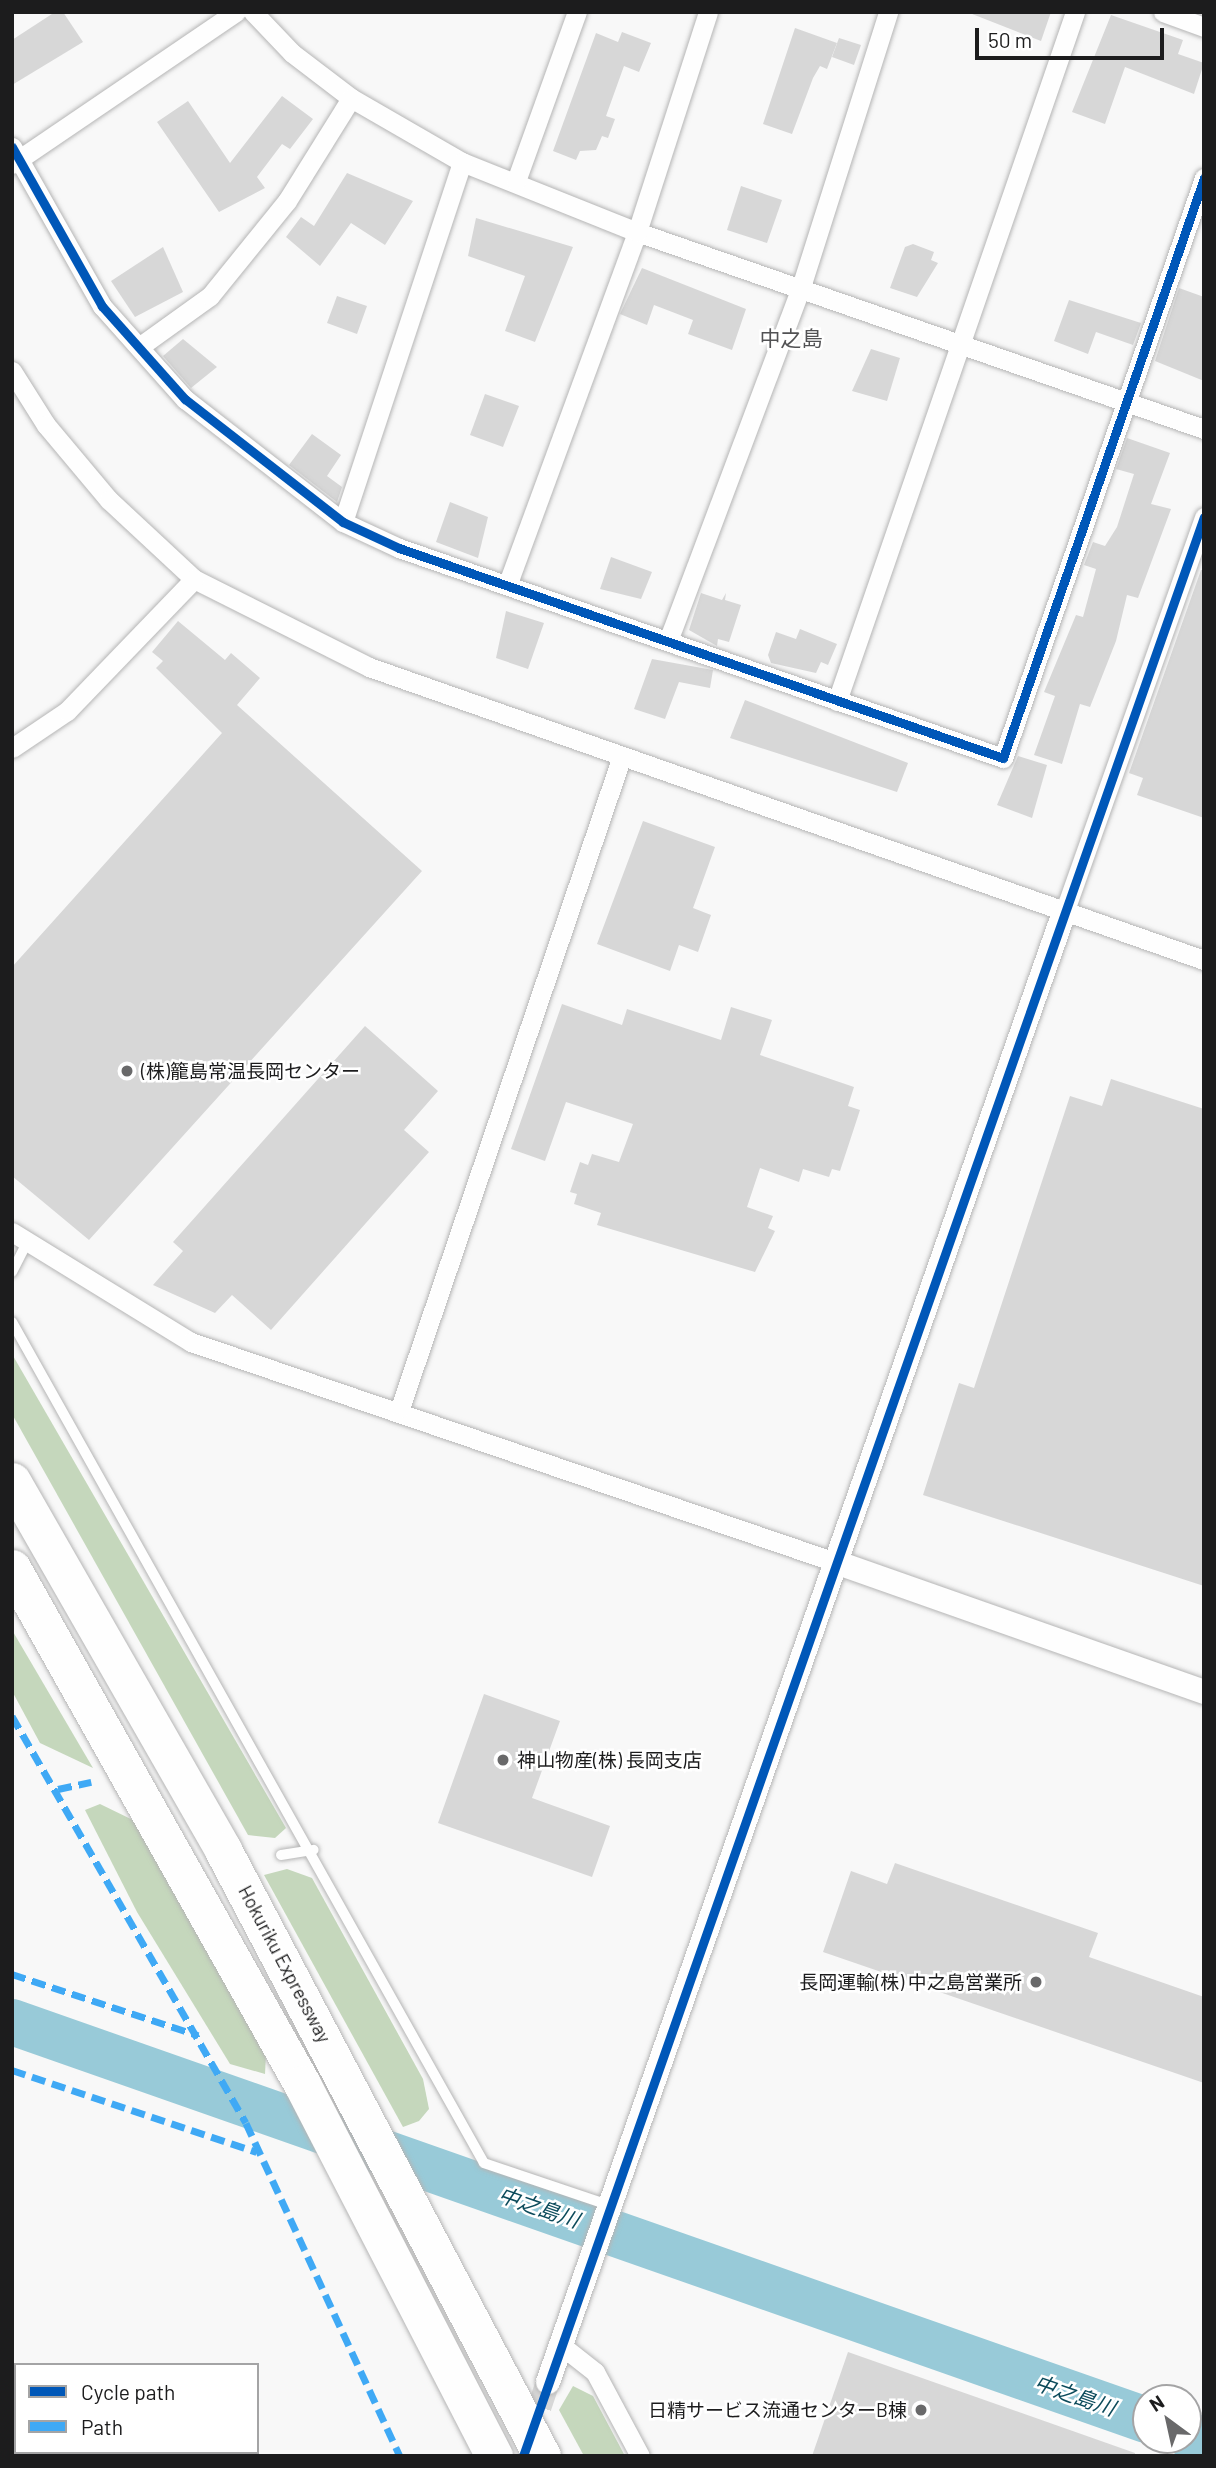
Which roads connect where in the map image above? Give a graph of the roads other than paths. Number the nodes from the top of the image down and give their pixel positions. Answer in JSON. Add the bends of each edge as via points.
{"nodes":[{"id":1,"x":236,"y":12,"type":"edge"},
{"id":2,"x":253,"y":12,"type":"edge"},
{"id":3,"x":577,"y":12,"type":"edge"},
{"id":4,"x":708,"y":12,"type":"edge"},
{"id":5,"x":888,"y":12,"type":"edge"},
{"id":6,"x":1075,"y":12,"type":"edge"},
{"id":7,"x":1163,"y":12,"type":"edge"},
{"id":8,"x":1204,"y":27,"type":"edge"},
{"id":9,"x":351,"y":98,"type":"junction"},
{"id":10,"x":15,"y":157,"type":"edge"},
{"id":11,"x":462,"y":162,"type":"junction"},
{"id":12,"x":1204,"y":178,"type":"edge"},
{"id":13,"x":516,"y":181,"type":"junction"},
{"id":14,"x":637,"y":232,"type":"junction"},
{"id":15,"x":801,"y":287,"type":"junction"},
{"id":16,"x":961,"y":345,"type":"junction"},
{"id":17,"x":139,"y":347,"type":"junction"},
{"id":18,"x":12,"y":371,"type":"edge"},
{"id":19,"x":1127,"y":401,"type":"junction"},
{"id":20,"x":1204,"y":429,"type":"edge"},
{"id":21,"x":1204,"y":517,"type":"edge"},
{"id":22,"x":344,"y":522,"type":"junction"},
{"id":23,"x":194,"y":579,"type":"junction"},
{"id":24,"x":508,"y":583,"type":"junction"},
{"id":25,"x":668,"y":640,"type":"junction"},
{"id":26,"x":837,"y":701,"type":"junction"},
{"id":27,"x":12,"y":748,"type":"edge"},
{"id":28,"x":622,"y":756,"type":"junction"},
{"id":29,"x":1065,"y":910,"type":"junction"},
{"id":30,"x":1204,"y":960,"type":"edge"},
{"id":31,"x":19,"y":1238,"type":"edge"},
{"id":32,"x":12,"y":1272,"type":"edge"},
{"id":33,"x":12,"y":1322,"type":"edge"},
{"id":34,"x":400,"y":1408,"type":"junction"},
{"id":35,"x":12,"y":1481,"type":"edge"},
{"id":36,"x":838,"y":1563,"type":"junction"},
{"id":37,"x":12,"y":1568,"type":"edge"},
{"id":38,"x":1204,"y":1692,"type":"edge"},
{"id":39,"x":314,"y":1850,"type":"junction"},
{"id":40,"x":281,"y":1855,"type":"dead end"},
{"id":41,"x":353,"y":2180,"type":"junction"},
{"id":42,"x":608,"y":2205,"type":"junction"},
{"id":43,"x":562,"y":2346,"type":"junction"},
{"id":44,"x":548,"y":2382,"type":"tunnel mouth"},
{"id":45,"x":477,"y":2456,"type":"edge"},
{"id":46,"x":494,"y":2456,"type":"edge"},
{"id":47,"x":542,"y":2456,"type":"edge"},
{"id":48,"x":640,"y":2456,"type":"edge"}],
"edges":[{"from":1,"to":10,"type":"street"},
{"from":2,"to":9,"type":"street","via":[[292,53]]},
{"from":3,"to":13,"type":"street"},
{"from":4,"to":14,"type":"street"},
{"from":5,"to":15,"type":"street"},
{"from":6,"to":16,"type":"street"},
{"from":7,"to":8,"type":"street"},
{"from":9,"to":11,"type":"street"},
{"from":9,"to":17,"type":"street","via":[[287,201],[210,296]]},
{"from":10,"to":17,"type":"street","via":[[102,306]]},
{"from":11,"to":13,"type":"street"},
{"from":11,"to":22,"type":"street"},
{"from":12,"to":19,"type":"street"},
{"from":13,"to":14,"type":"street"},
{"from":14,"to":15,"type":"street"},
{"from":14,"to":24,"type":"street"},
{"from":15,"to":16,"type":"street"},
{"from":15,"to":25,"type":"street"},
{"from":16,"to":19,"type":"street"},
{"from":16,"to":26,"type":"street"},
{"from":17,"to":22,"type":"street","via":[[185,399]]},
{"from":18,"to":23,"type":"street","via":[[46,425],[109,500]]},
{"from":19,"to":20,"type":"street"},
{"from":19,"to":26,"type":"street","via":[[1003,758]]},
{"from":21,"to":29,"type":"street"},
{"from":22,"to":24,"type":"street","via":[[399,548]]},
{"from":23,"to":27,"type":"street","via":[[66,711]]},
{"from":23,"to":28,"type":"street","via":[[369,667]]},
{"from":24,"to":25,"type":"street"},
{"from":25,"to":26,"type":"street"},
{"from":28,"to":29,"type":"street"},
{"from":28,"to":34,"type":"street"},
{"from":29,"to":30,"type":"street"},
{"from":29,"to":36,"type":"street"},
{"from":31,"to":32,"type":"lane"},
{"from":31,"to":34,"type":"street","via":[[191,1342]]},
{"from":33,"to":39,"type":"lane"},
{"from":34,"to":36,"type":"street"},
{"from":35,"to":47,"type":"highway","name":"Hokuriku Expressway","via":[[359,2101]]},
{"from":36,"to":38,"type":"street"},
{"from":36,"to":42,"type":"street"},
{"from":37,"to":41,"type":"highway"},
{"from":39,"to":40,"type":"lane"},
{"from":39,"to":42,"type":"lane","via":[[484,2163]]},
{"from":41,"to":45,"type":"highway"},
{"from":41,"to":46,"type":"highway"},
{"from":42,"to":43,"type":"street"},
{"from":43,"to":44,"type":"street"},
{"from":43,"to":48,"type":"street","via":[[595,2372]]}]}
